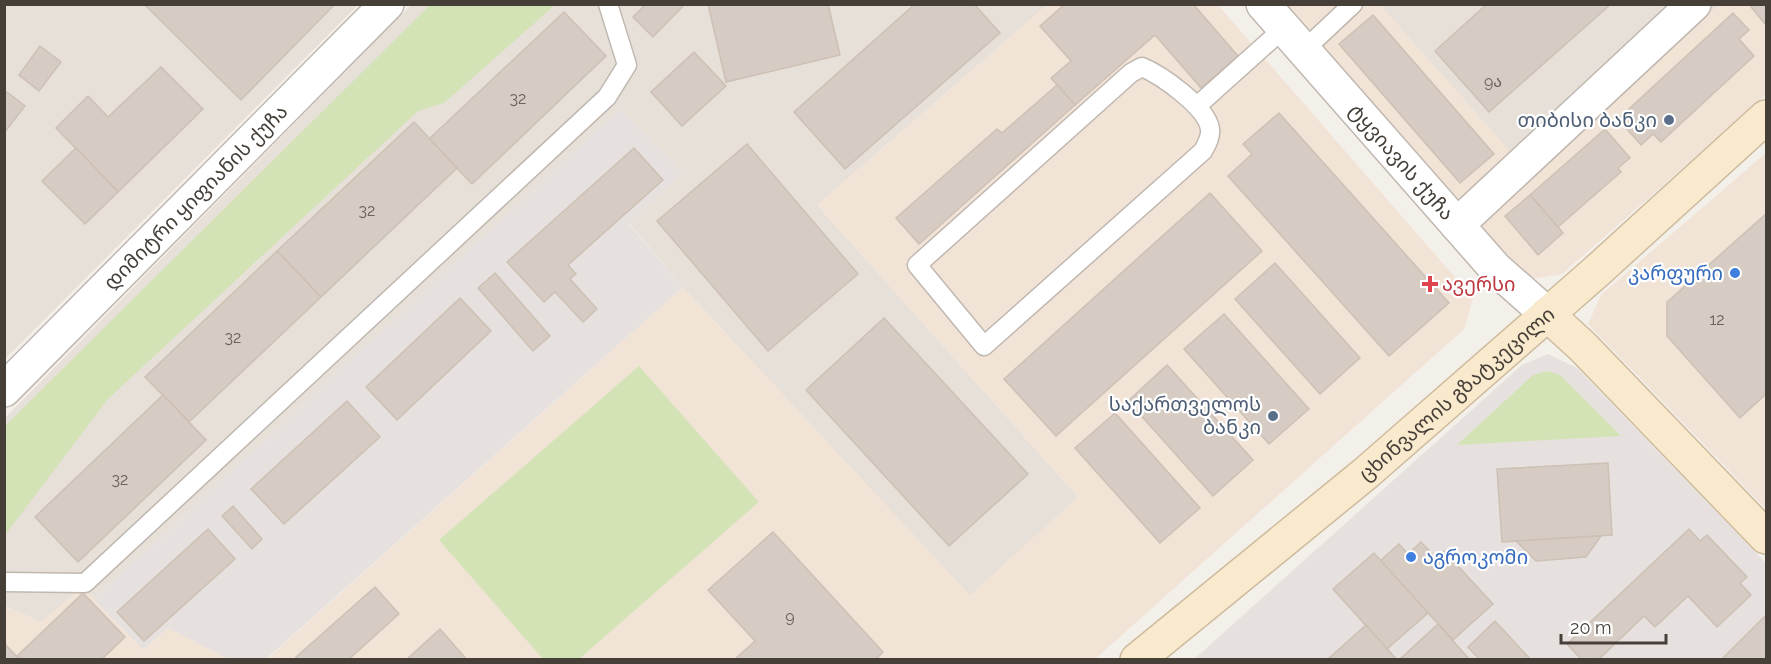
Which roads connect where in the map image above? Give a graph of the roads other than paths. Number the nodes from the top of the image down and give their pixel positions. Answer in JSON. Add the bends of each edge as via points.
{"nodes":[{"id":1,"x":387,"y":4,"type":"edge"},
{"id":2,"x":608,"y":4,"type":"edge"},
{"id":3,"x":1353,"y":4,"type":"edge"},
{"id":4,"x":1694,"y":4,"type":"edge"},
{"id":5,"x":1283,"y":28,"type":"edge"},
{"id":6,"x":1197,"y":106,"type":"junction"},
{"id":7,"x":1767,"y":117,"type":"edge"},
{"id":8,"x":1457,"y":225,"type":"junction"},
{"id":9,"x":1547,"y":314,"type":"junction"},
{"id":10,"x":4,"y":390,"type":"edge"},
{"id":11,"x":1767,"y":537,"type":"edge"},
{"id":12,"x":4,"y":582,"type":"edge"},
{"id":13,"x":1137,"y":660,"type":"edge"}],
"edges":[{"from":1,"to":10,"type":"street","name":"დიმიტრი ყიფიანის ქუჩა"},
{"from":2,"to":12,"type":"lane","via":[[627,65],[607,98],[85,583]]},
{"from":3,"to":5,"type":"lane"},
{"from":4,"to":8,"type":"street"},
{"from":5,"to":6,"type":"lane"},
{"from":5,"to":8,"type":"street","name":"ტყვიავის ქუჩა"},
{"from":6,"to":6,"type":"lane","via":[[1155,72],[1142,67],[1131,73],[917,265],[984,346],[1203,151],[1210,128]]},
{"from":7,"to":9,"type":"main road","name":"ცხინვალის გზატკეცილი"},
{"from":8,"to":9,"type":"street","name":"ტყვიავის ქუჩა","via":[[1495,268]]},
{"from":9,"to":11,"type":"main road"},
{"from":9,"to":13,"type":"main road","name":"ცხინვალის გზატკეცილი","via":[[1365,473]]}]}
